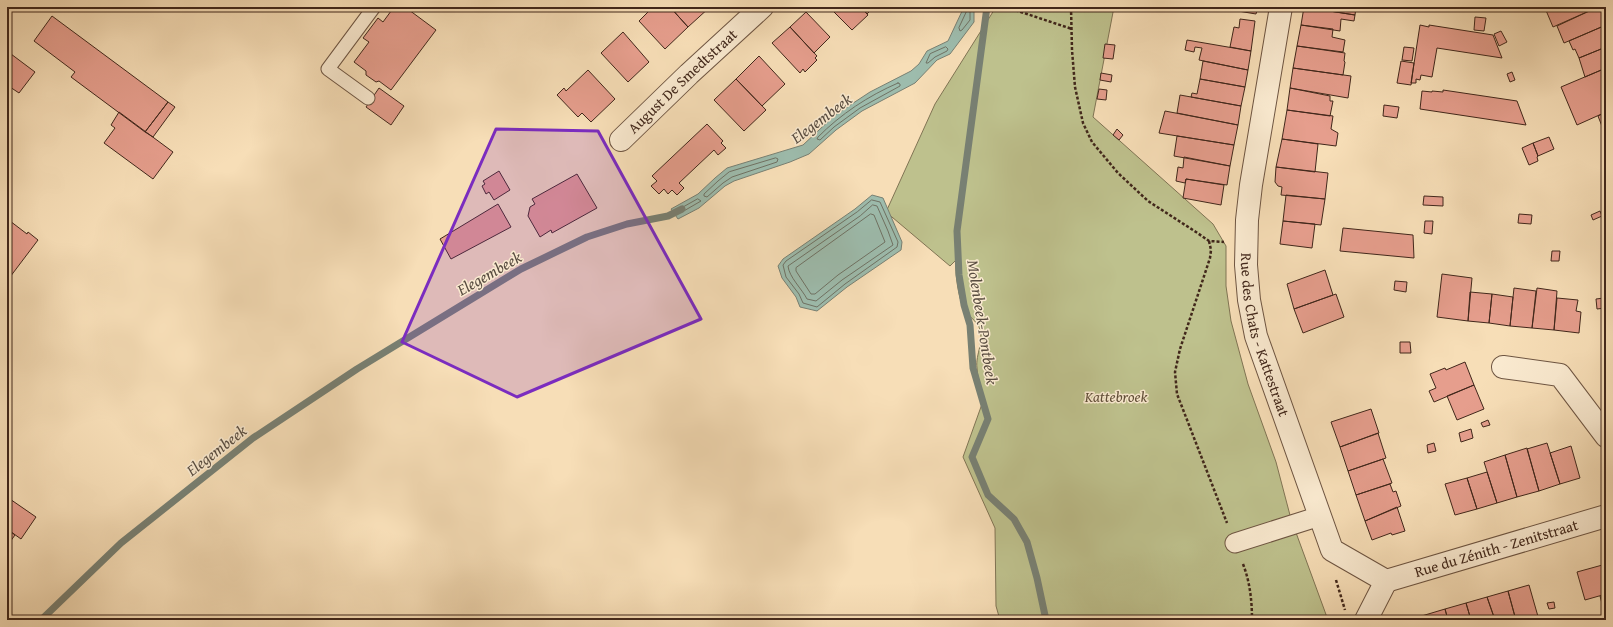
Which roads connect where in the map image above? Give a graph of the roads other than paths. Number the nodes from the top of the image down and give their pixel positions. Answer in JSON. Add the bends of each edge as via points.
{"nodes":[{"id":1,"x":374,"y":7,"type":"edge"},
{"id":2,"x":762,"y":7,"type":"edge"},
{"id":3,"x":1281,"y":7,"type":"edge"},
{"id":4,"x":368,"y":98,"type":"dead end"},
{"id":5,"x":621,"y":140,"type":"dead end"},
{"id":6,"x":1502,"y":367,"type":"dead end"},
{"id":7,"x":1606,"y":436,"type":"edge"},
{"id":8,"x":1320,"y":516,"type":"junction"},
{"id":9,"x":1606,"y":516,"type":"edge"},
{"id":10,"x":1235,"y":543,"type":"road end"},
{"id":11,"x":1386,"y":581,"type":"junction"},
{"id":12,"x":1366,"y":620,"type":"edge"}],
"edges":[{"from":1,"to":4,"type":"lane","via":[[328,69]]},
{"from":2,"to":5,"type":"street","name":"August De Smedtstraat"},
{"from":3,"to":8,"type":"street","name":"Rue des Chats - Kattestraat","via":[[1251,184],[1246,265],[1256,336]]},
{"from":6,"to":7,"type":"street","via":[[1560,376]]},
{"from":8,"to":10,"type":"street"},
{"from":8,"to":11,"type":"street","name":"Rue des Chats - Kattestraat","via":[[1332,550]]},
{"from":9,"to":11,"type":"street","name":"Rue du Zénith - Zenitstraat"},
{"from":11,"to":12,"type":"street"}]}
